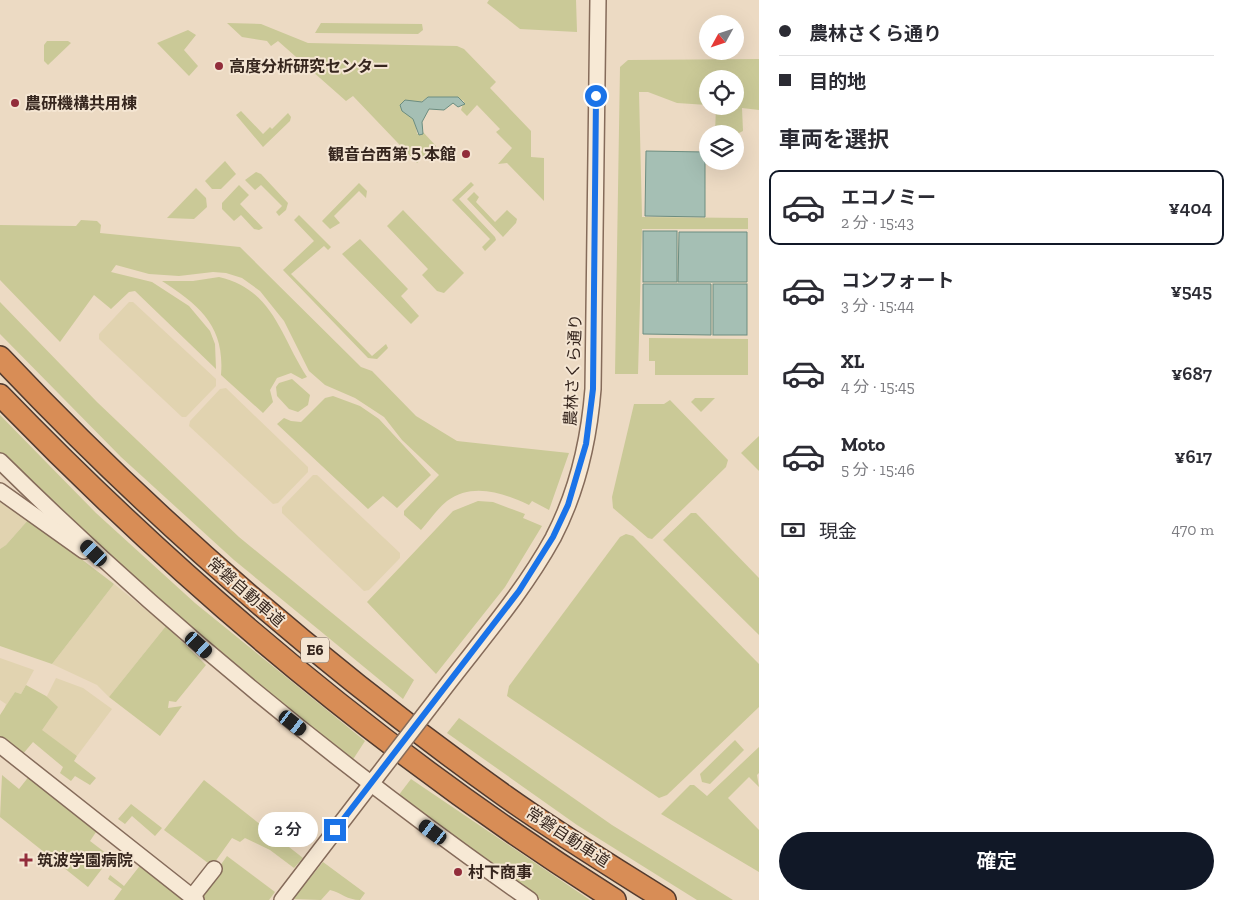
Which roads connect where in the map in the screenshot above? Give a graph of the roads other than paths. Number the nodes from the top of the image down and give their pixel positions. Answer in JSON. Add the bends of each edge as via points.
{"nodes":[{"id":1,"x":598,"y":0,"type":"edge"},
{"id":2,"x":0,"y":357,"type":"edge"},
{"id":3,"x":0,"y":395,"type":"edge"},
{"id":4,"x":0,"y":461,"type":"edge"},
{"id":5,"x":0,"y":492,"type":"edge"},
{"id":6,"x":108,"y":566,"type":"junction"},
{"id":7,"x":0,"y":745,"type":"edge"},
{"id":8,"x":374,"y":781,"type":"junction"},
{"id":9,"x":214,"y":869,"type":"dead end"},
{"id":10,"x":194,"y":899,"type":"edge"},
{"id":11,"x":282,"y":900,"type":"edge"},
{"id":12,"x":530,"y":900,"type":"edge"},
{"id":13,"x":615,"y":900,"type":"edge"},
{"id":14,"x":664,"y":900,"type":"edge"}],
"edges":[{"from":1,"to":8,"type":"street","name":"農林さくら通り","bridge":true,"via":[[593,389],[586,444],[568,505],[543,554],[519,591]]},
{"from":2,"to":14,"type":"highway","name":"常磐自動車道","number":"E6","via":[[147,502],[220,570],[312,648],[398,717],[506,796]]},
{"from":3,"to":13,"type":"highway","name":"常磐自動車道","number":"E6","via":[[135,528],[298,670],[493,820]]},
{"from":4,"to":6,"type":"street"},
{"from":5,"to":6,"type":"street"},
{"from":6,"to":8,"type":"street","via":[[232,674]]},
{"from":7,"to":10,"type":"street"},
{"from":8,"to":11,"type":"street","name":"農林さくら通り"},
{"from":8,"to":12,"type":"street"},
{"from":9,"to":10,"type":"street"}]}
